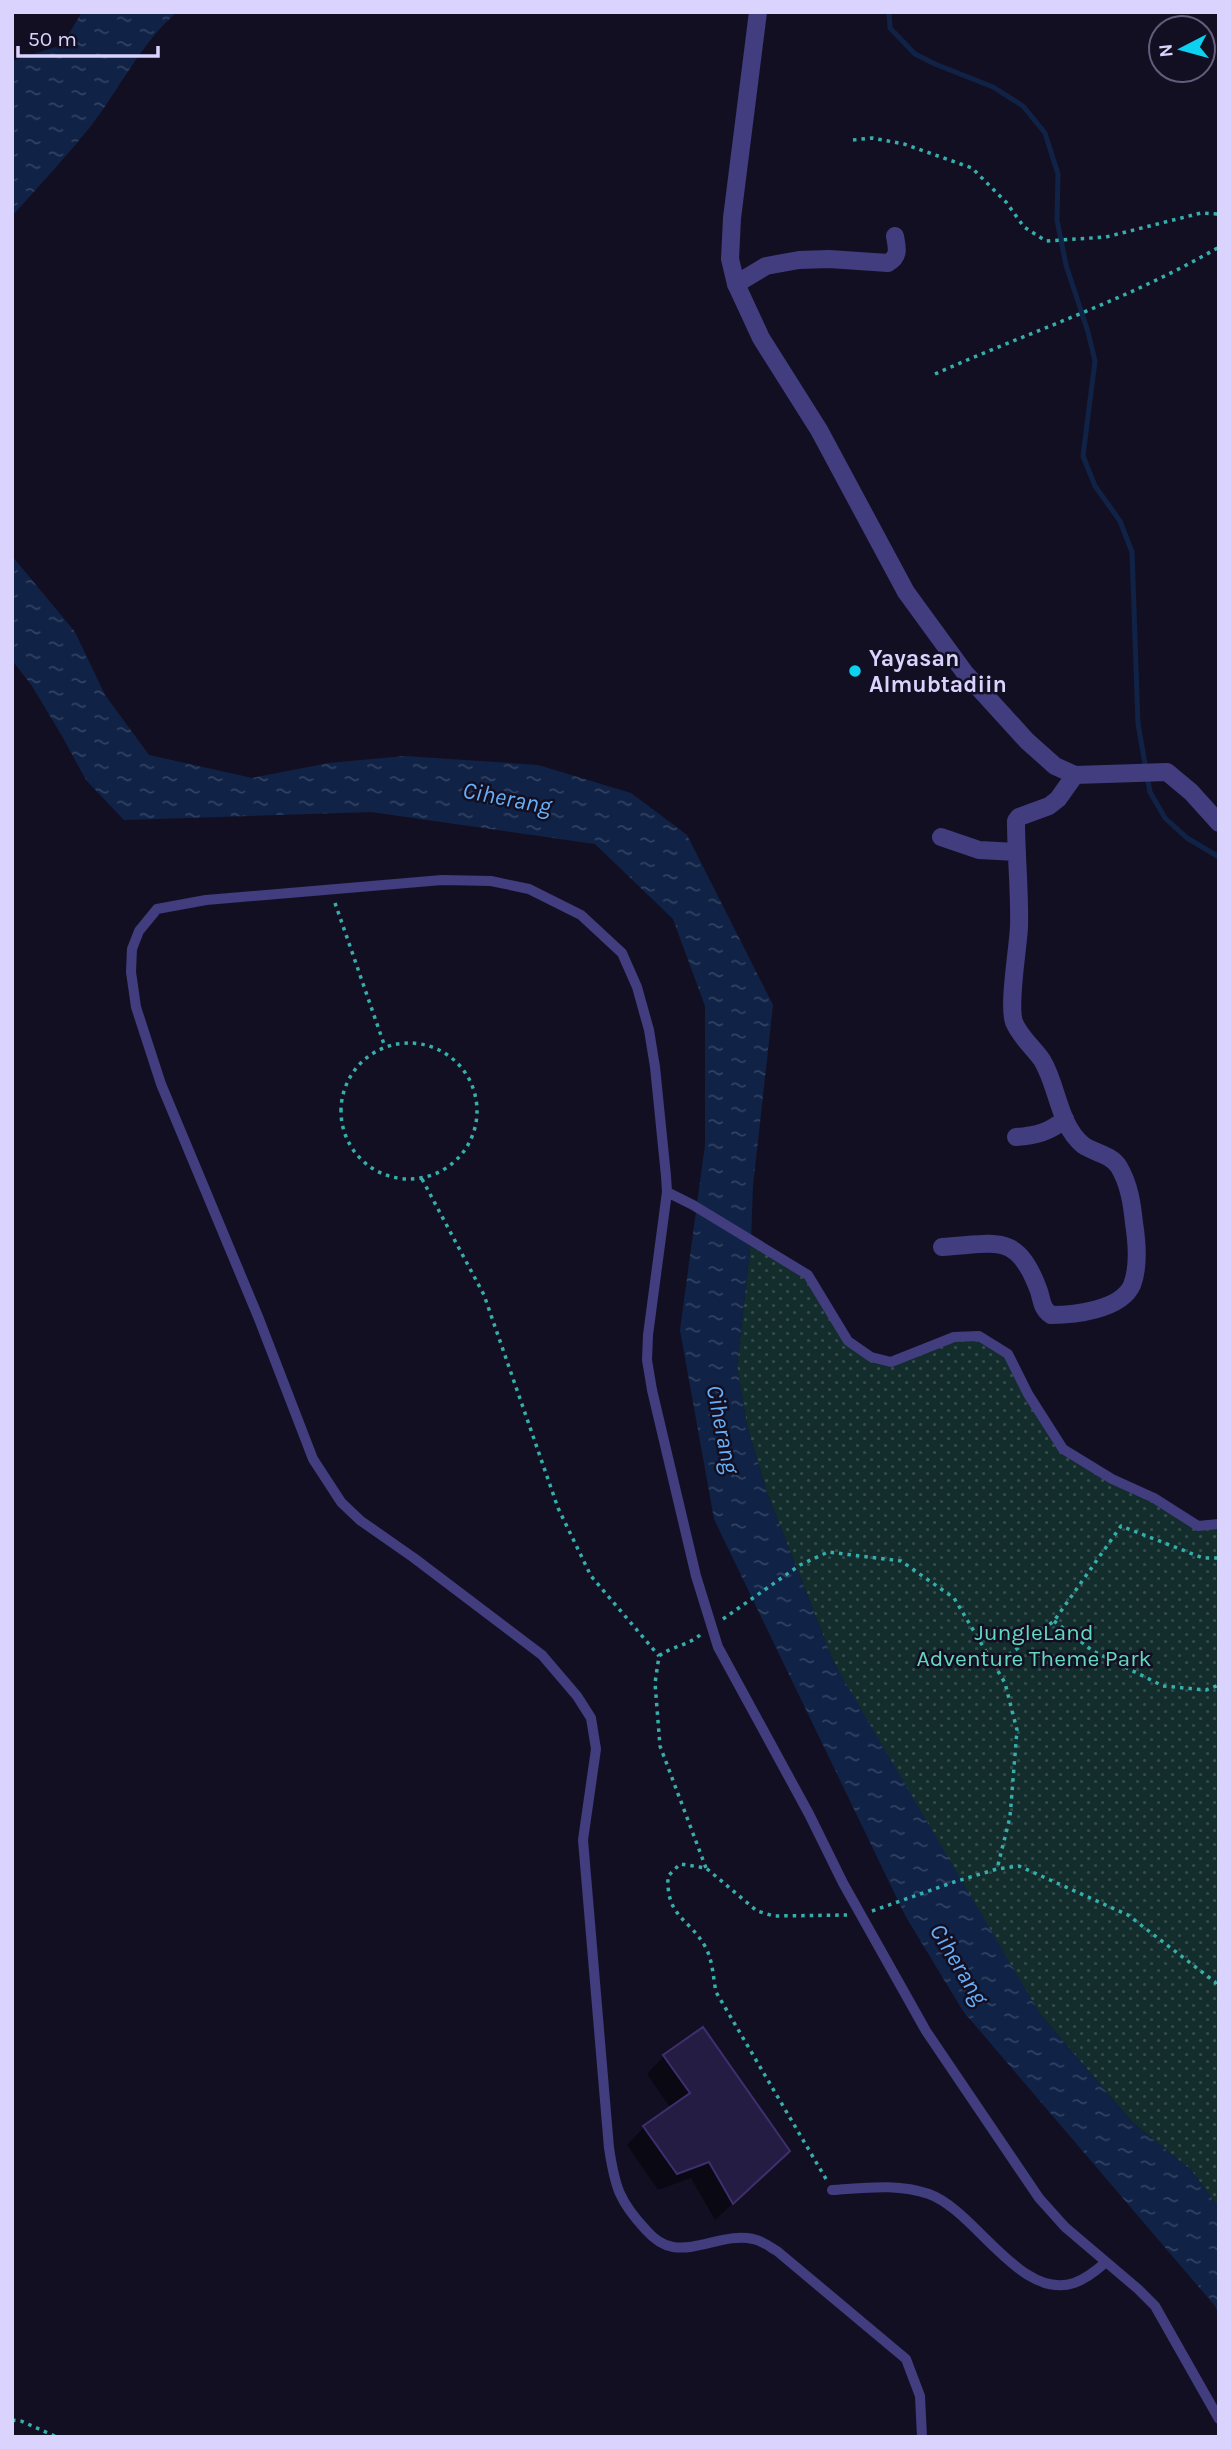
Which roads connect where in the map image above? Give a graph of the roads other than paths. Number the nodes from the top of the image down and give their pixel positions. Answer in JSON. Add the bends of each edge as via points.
{"nodes":[{"id":1,"x":758,"y":12,"type":"edge"},
{"id":2,"x":895,"y":236,"type":"dead end"},
{"id":3,"x":736,"y":284,"type":"junction"},
{"id":4,"x":1075,"y":775,"type":"junction"},
{"id":5,"x":1219,"y":823,"type":"edge"},
{"id":6,"x":941,"y":837,"type":"dead end"},
{"id":7,"x":1017,"y":852,"type":"junction"},
{"id":8,"x":1065,"y":1119,"type":"junction"},
{"id":9,"x":1016,"y":1137,"type":"dead end"},
{"id":10,"x":667,"y":1192,"type":"junction"},
{"id":11,"x":943,"y":1247,"type":"dead end"},
{"id":12,"x":1219,"y":1524,"type":"edge"},
{"id":13,"x":832,"y":2190,"type":"road end"},
{"id":14,"x":1106,"y":2262,"type":"junction"},
{"id":15,"x":1219,"y":2419,"type":"edge"},
{"id":16,"x":922,"y":2437,"type":"edge"}],
"edges":[{"from":1,"to":3,"type":"street","via":[[732,218],[730,258]]},
{"from":2,"to":3,"type":"street","via":[[898,252],[888,263],[799,260],[766,266]]},
{"from":3,"to":4,"type":"street","via":[[761,338],[819,430],[912,602],[965,673],[1027,741]]},
{"from":4,"to":5,"type":"street","via":[[1172,774]]},
{"from":4,"to":7,"type":"street","via":[[1049,806],[1017,819]]},
{"from":6,"to":7,"type":"street","via":[[979,850]]},
{"from":7,"to":8,"type":"street","via":[[1019,924],[1012,1011],[1020,1034],[1042,1060]]},
{"from":8,"to":9,"type":"street","via":[[1040,1134]]},
{"from":8,"to":11,"type":"street","via":[[1084,1145],[1117,1163],[1125,1179],[1137,1253],[1128,1292],[1100,1309],[1051,1315],[1043,1307],[1027,1263],[1014,1250],[988,1242]]},
{"from":10,"to":12,"type":"lane","via":[[808,1275],[848,1341],[871,1357],[891,1362],[954,1337],[979,1336],[1009,1354],[1063,1449],[1198,1526]]},
{"from":10,"to":14,"type":"lane","via":[[647,1360],[687,1539],[718,1647],[926,2031],[1039,2198]]},
{"from":10,"to":16,"type":"lane","via":[[655,1067],[638,987],[622,953],[581,915],[530,889],[491,880],[442,880],[206,900],[157,909],[139,931],[131,972],[136,1007],[161,1084],[313,1459],[341,1502],[361,1521],[542,1655],[591,1718],[596,1749],[583,1840],[609,2148],[626,2209],[656,2241],[673,2247],[726,2238],[754,2239],[777,2251],[906,2359],[920,2396]]},
{"from":13,"to":14,"type":"lane","via":[[907,2189],[930,2194],[979,2230],[1005,2259],[1053,2285],[1074,2283]]},
{"from":14,"to":15,"type":"lane","via":[[1155,2306]]}]}
